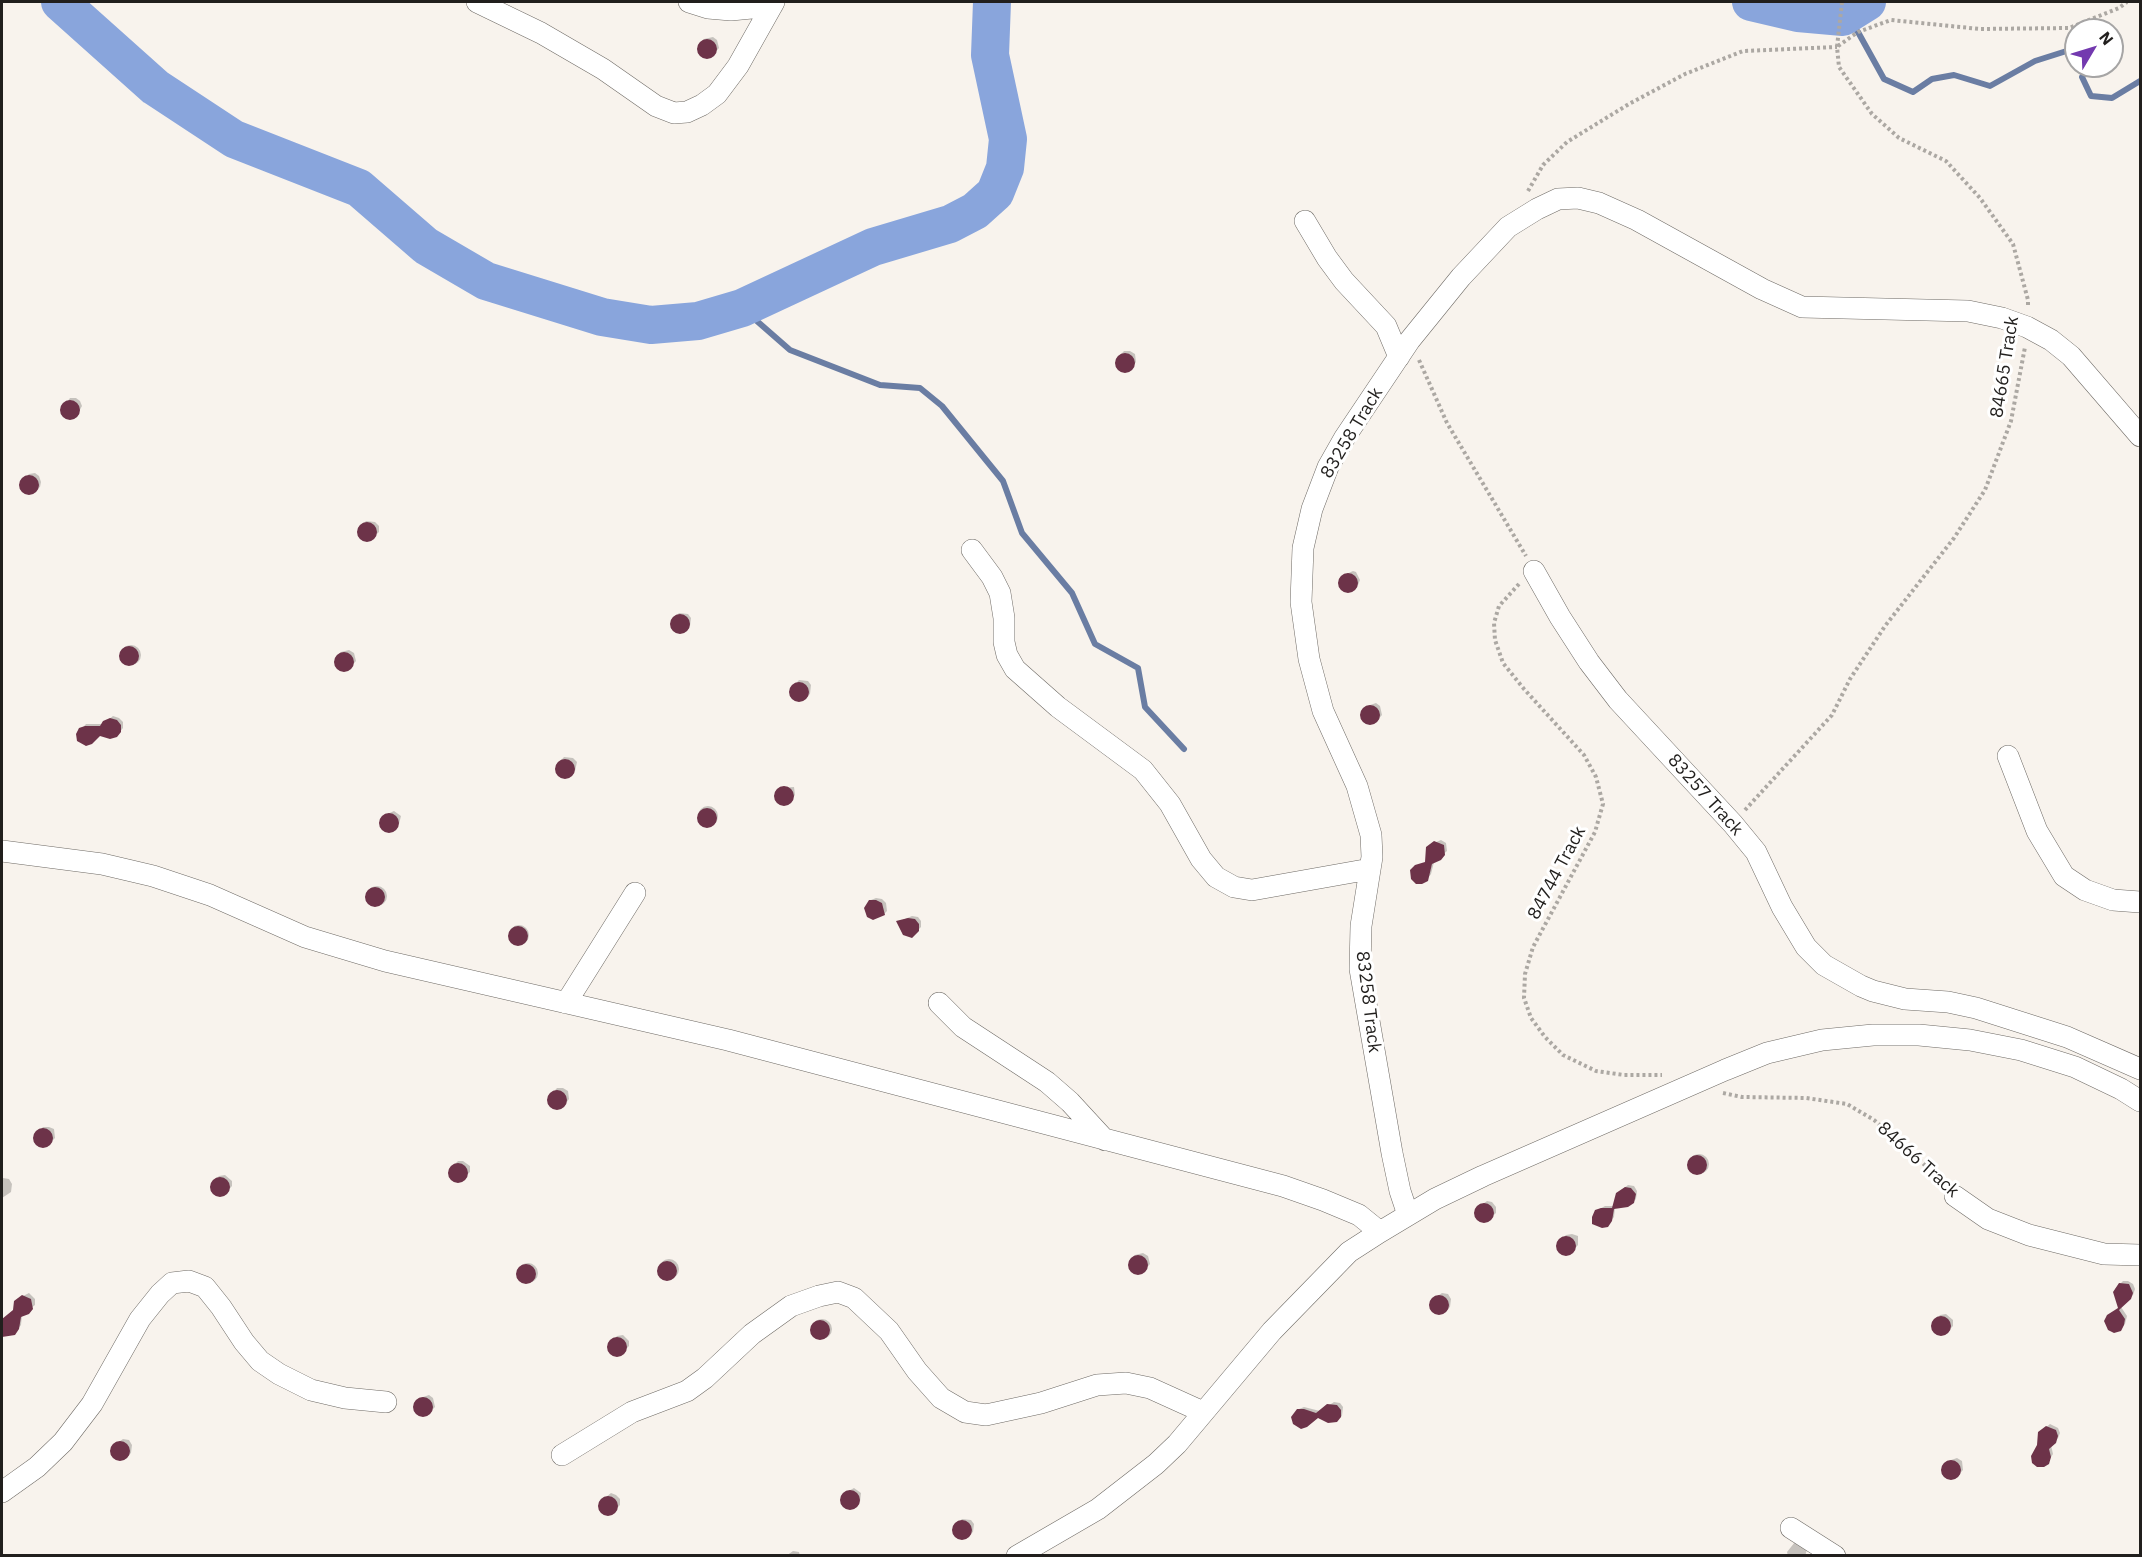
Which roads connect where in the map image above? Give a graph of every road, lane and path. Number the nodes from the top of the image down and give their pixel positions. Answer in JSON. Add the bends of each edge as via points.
{"nodes":[{"id":1,"x":477,"y":2,"type":"edge"},
{"id":2,"x":689,"y":2,"type":"edge"},
{"id":3,"x":1842,"y":2,"type":"edge"},
{"id":4,"x":2127,"y":2,"type":"edge"},
{"id":5,"x":773,"y":4,"type":"edge"},
{"id":6,"x":1837,"y":47,"type":"junction"},
{"id":7,"x":1525,"y":196,"type":"dead end"},
{"id":8,"x":1305,"y":221,"type":"dead end"},
{"id":9,"x":2027,"y":327,"type":"junction"},
{"id":10,"x":1404,"y":348,"type":"junction"},
{"id":11,"x":2140,"y":435,"type":"edge"},
{"id":12,"x":972,"y":550,"type":"dead end"},
{"id":13,"x":1534,"y":571,"type":"junction"},
{"id":14,"x":2008,"y":756,"type":"dead end"},
{"id":15,"x":1733,"y":824,"type":"junction"},
{"id":16,"x":2,"y":851,"type":"edge"},
{"id":17,"x":1370,"y":869,"type":"junction"},
{"id":18,"x":634,"y":893,"type":"dead end"},
{"id":19,"x":2140,"y":902,"type":"edge"},
{"id":20,"x":566,"y":1003,"type":"junction"},
{"id":21,"x":939,"y":1003,"type":"dead end"},
{"id":22,"x":2140,"y":1069,"type":"edge"},
{"id":23,"x":1689,"y":1085,"type":"junction"},
{"id":24,"x":1721,"y":1092,"type":"dead end"},
{"id":25,"x":2140,"y":1101,"type":"edge"},
{"id":26,"x":1105,"y":1140,"type":"junction"},
{"id":27,"x":1955,"y":1196,"type":"joint"},
{"id":28,"x":1408,"y":1215,"type":"junction"},
{"id":29,"x":1380,"y":1232,"type":"junction"},
{"id":30,"x":2140,"y":1255,"type":"edge"},
{"id":31,"x":386,"y":1402,"type":"dead end"},
{"id":32,"x":1203,"y":1412,"type":"junction"},
{"id":33,"x":562,"y":1455,"type":"dead end"},
{"id":34,"x":2,"y":1492,"type":"edge"},
{"id":35,"x":1791,"y":1528,"type":"dead end"},
{"id":36,"x":1017,"y":1556,"type":"edge"},
{"id":37,"x":1835,"y":1556,"type":"edge"}],
"edges":[{"from":1,"to":5,"type":"street","via":[[542,33],[656,106],[674,113],[687,112],[717,94],[738,66]]},
{"from":2,"to":5,"type":"street","via":[[731,10]]},
{"from":3,"to":6,"type":"path"},
{"from":4,"to":6,"type":"path","via":[[2070,28],[1980,29],[1891,20],[1858,32]]},
{"from":6,"to":7,"type":"path","via":[[1743,51],[1685,74],[1567,142],[1543,165]]},
{"from":6,"to":9,"type":"path","name":"84665 Track","via":[[1839,67],[1872,114],[1899,138],[1946,162],[1980,198],[2013,244],[2028,300]]},
{"from":8,"to":10,"type":"street","via":[[1344,281]]},
{"from":9,"to":10,"type":"street","name":"83258 Track","via":[[1968,311],[1802,307],[1637,220],[1578,198],[1558,199],[1508,227],[1461,277]]},
{"from":9,"to":11,"type":"street","name":"83258 Track","via":[[2071,356]]},
{"from":9,"to":15,"type":"path","name":"84665 Track","via":[[2012,421],[1985,490],[1954,538],[1885,626],[1832,715]]},
{"from":10,"to":13,"type":"path"},
{"from":10,"to":17,"type":"street","name":"83258 Track","via":[[1328,467],[1312,508],[1303,548],[1301,602],[1309,659],[1323,711],[1366,814],[1371,835]]},
{"from":12,"to":17,"type":"street","via":[[999,593],[1006,655],[1016,669],[1058,707],[1143,770],[1170,804],[1201,859],[1216,877],[1234,887],[1252,890]]},
{"from":13,"to":15,"type":"street","name":"83257 Track","via":[[1589,662],[1618,700]]},
{"from":13,"to":23,"type":"path","name":"84744 Track","via":[[1499,606],[1495,640],[1503,663],[1584,755],[1596,777],[1603,804],[1595,832],[1533,947],[1525,974],[1524,998],[1531,1018],[1563,1055],[1596,1071],[1664,1075]]},
{"from":14,"to":19,"type":"street","via":[[2037,831],[2064,876],[2085,890],[2113,900]]},
{"from":15,"to":22,"type":"street","name":"83257 Track","via":[[1756,852],[1806,947],[1824,965],[1874,991],[1976,1008],[2067,1037]]},
{"from":16,"to":20,"type":"street","via":[[102,864],[153,876],[210,895],[305,938]]},
{"from":17,"to":28,"type":"street","name":"83258 Track","via":[[1361,926],[1360,969],[1392,1153]]},
{"from":18,"to":20,"type":"street"},
{"from":20,"to":26,"type":"street","via":[[728,1040]]},
{"from":21,"to":26,"type":"street","via":[[963,1027],[1047,1082]]},
{"from":23,"to":25,"type":"street","via":[[1767,1053],[1822,1040],[1919,1035],[2021,1050],[2074,1067]]},
{"from":23,"to":28,"type":"street","via":[[1483,1176]]},
{"from":24,"to":27,"type":"path","name":"84666 Track","via":[[1847,1104],[1874,1120]]},
{"from":26,"to":29,"type":"street","via":[[1303,1193],[1359,1215]]},
{"from":27,"to":30,"type":"street","name":"84666 Track","via":[[1988,1219],[2029,1235],[2104,1254]]},
{"from":28,"to":29,"type":"street"},
{"from":29,"to":32,"type":"street","via":[[1349,1252],[1319,1281]]},
{"from":31,"to":34,"type":"street","via":[[311,1390],[279,1374],[260,1361],[205,1287],[189,1281],[172,1283],[140,1319],[92,1404],[63,1442]]},
{"from":32,"to":33,"type":"street","via":[[1150,1388],[1126,1383],[1097,1385],[986,1415],[965,1412],[941,1398],[890,1331],[854,1298],[838,1293],[791,1306],[687,1391],[632,1412]]},
{"from":32,"to":36,"type":"street","via":[[1177,1444],[1131,1485]]},
{"from":35,"to":37,"type":"street"}]}
